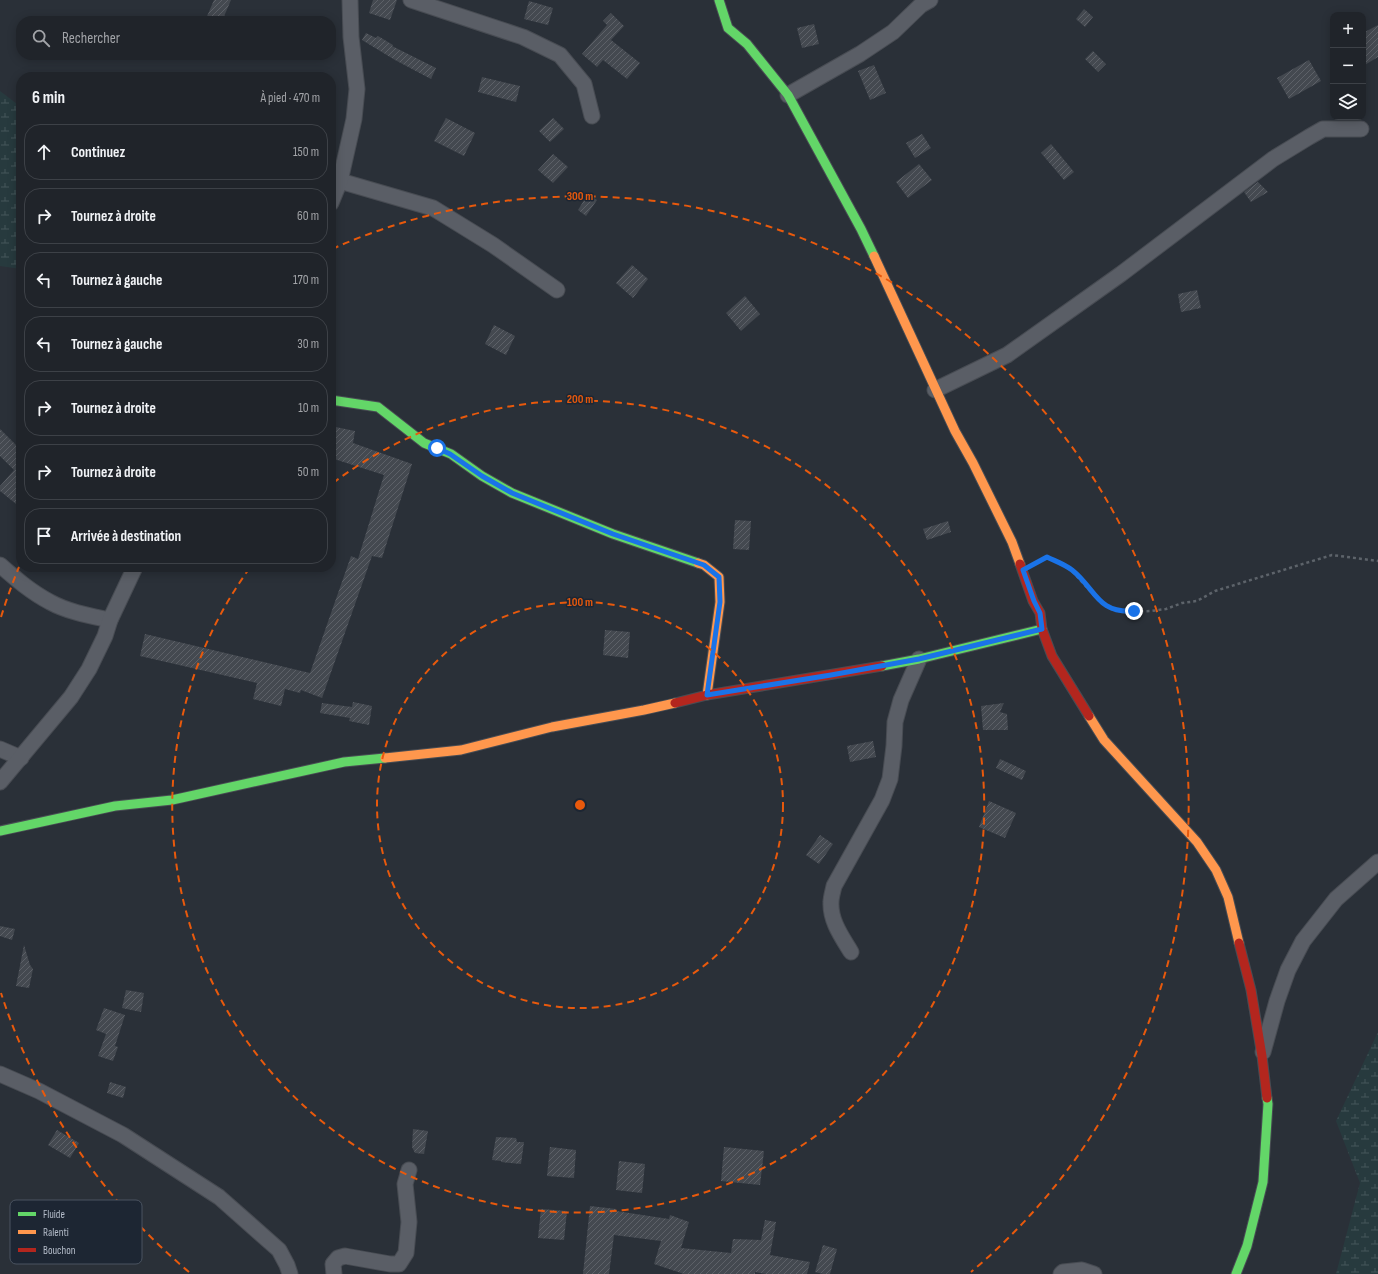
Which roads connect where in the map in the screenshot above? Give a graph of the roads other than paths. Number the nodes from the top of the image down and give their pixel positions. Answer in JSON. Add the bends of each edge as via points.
{"nodes":[{"id":1,"x":350,"y":0,"type":"edge"},
{"id":2,"x":411,"y":0,"type":"edge"},
{"id":3,"x":719,"y":0,"type":"edge"},
{"id":4,"x":930,"y":0,"type":"edge"},
{"id":5,"x":788,"y":95,"type":"junction"},
{"id":6,"x":592,"y":116,"type":"dead end"},
{"id":7,"x":1360,"y":129,"type":"dead end"},
{"id":8,"x":340,"y":181,"type":"junction"},
{"id":9,"x":336,"y":190,"type":"edge"},
{"id":10,"x":558,"y":290,"type":"dead end"},
{"id":11,"x":935,"y":390,"type":"junction"},
{"id":12,"x":336,"y":401,"type":"edge"},
{"id":13,"x":0,"y":565,"type":"edge"},
{"id":14,"x":133,"y":572,"type":"edge"},
{"id":15,"x":110,"y":620,"type":"junction"},
{"id":16,"x":1042,"y":629,"type":"junction"},
{"id":17,"x":919,"y":659,"type":"junction"},
{"id":18,"x":707,"y":695,"type":"junction"},
{"id":19,"x":0,"y":748,"type":"edge"},
{"id":20,"x":21,"y":758,"type":"junction"},
{"id":21,"x":0,"y":782,"type":"edge"},
{"id":22,"x":0,"y":832,"type":"edge"},
{"id":23,"x":1378,"y":862,"type":"edge"},
{"id":24,"x":852,"y":952,"type":"dead end"},
{"id":25,"x":1251,"y":990,"type":"junction"},
{"id":26,"x":1277,"y":1001,"type":"junction"},
{"id":27,"x":1262,"y":1056,"type":"junction"},
{"id":28,"x":0,"y":1074,"type":"edge"},
{"id":29,"x":409,"y":1170,"type":"dead end"},
{"id":30,"x":290,"y":1274,"type":"edge"},
{"id":31,"x":334,"y":1274,"type":"edge"},
{"id":32,"x":1061,"y":1274,"type":"edge"},
{"id":33,"x":1094,"y":1274,"type":"edge"},
{"id":34,"x":1236,"y":1274,"type":"edge"}],
"edges":[{"from":1,"to":8,"type":"street","via":[[357,89],[354,119]]},
{"from":2,"to":6,"type":"street","via":[[523,37],[560,55],[584,84]]},
{"from":3,"to":5,"type":"street","via":[[728,28],[747,44]]},
{"from":4,"to":5,"type":"street","via":[[921,5],[893,32]]},
{"from":5,"to":11,"type":"street","via":[[861,229]]},
{"from":7,"to":11,"type":"street","via":[[1323,129],[1273,159],[1122,274],[1018,347]]},
{"from":8,"to":9,"type":"street"},
{"from":8,"to":10,"type":"street","via":[[433,208]]},
{"from":11,"to":16,"type":"street","via":[[1012,542],[1040,613]]},
{"from":12,"to":18,"type":"street","via":[[378,407],[424,443],[450,454],[512,493],[613,534],[704,565],[719,577],[720,602]]},
{"from":13,"to":15,"type":"street","via":[[27,588],[51,603]]},
{"from":14,"to":15,"type":"street"},
{"from":15,"to":20,"type":"street","via":[[89,669],[71,697]]},
{"from":16,"to":17,"type":"street"},
{"from":16,"to":25,"type":"street","via":[[1052,656],[1104,740],[1196,842],[1216,870],[1228,897]]},
{"from":17,"to":18,"type":"street"},
{"from":17,"to":24,"type":"street","via":[[901,700],[895,722],[890,779],[882,800],[834,886],[832,914],[839,932]]},
{"from":18,"to":22,"type":"street","via":[[552,727],[462,750],[344,762],[172,800],[115,806]]},
{"from":19,"to":20,"type":"street"},
{"from":20,"to":21,"type":"street"},
{"from":23,"to":26,"type":"street","via":[[1336,899],[1303,941],[1288,970]]},
{"from":25,"to":26,"type":"street"},
{"from":25,"to":27,"type":"street"},
{"from":26,"to":27,"type":"street"},
{"from":27,"to":34,"type":"street","via":[[1268,1104],[1262,1182],[1247,1246]]},
{"from":28,"to":30,"type":"street","via":[[39,1091],[123,1135],[219,1197],[280,1250]]},
{"from":29,"to":31,"type":"street","via":[[405,1184],[409,1222],[406,1253],[399,1264],[345,1256],[338,1258],[333,1264]]},
{"from":32,"to":33,"type":"street","via":[[1082,1270]]}]}
